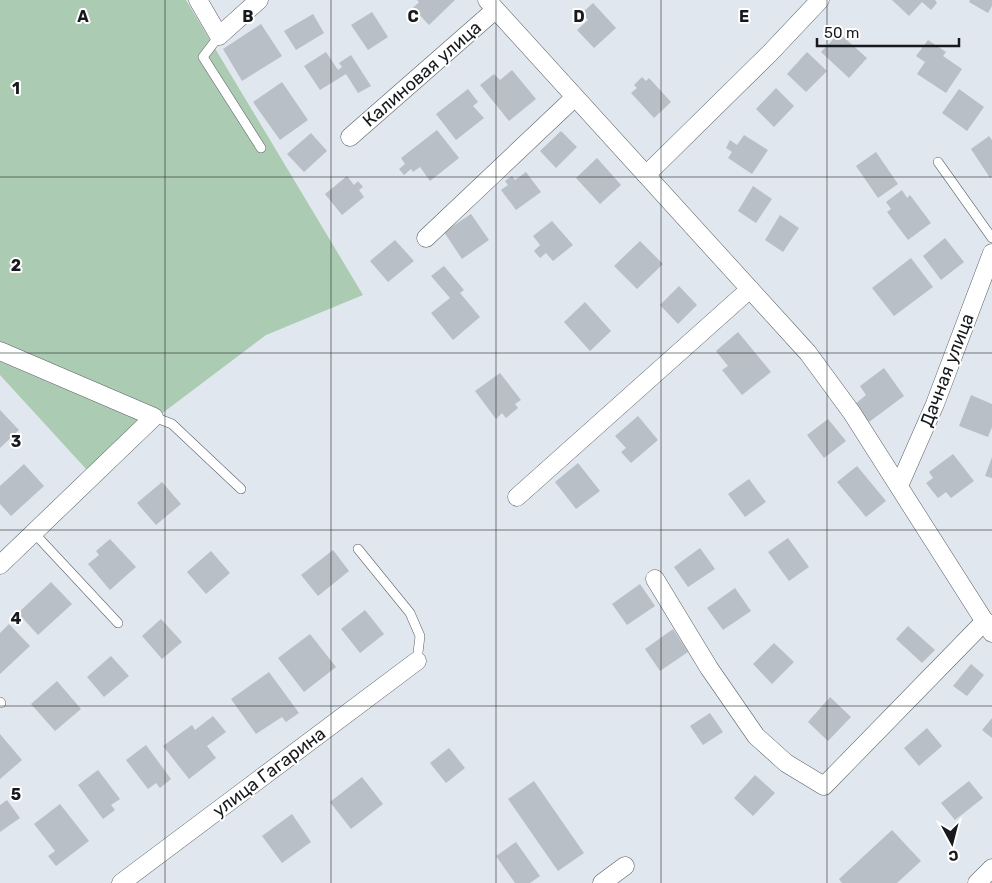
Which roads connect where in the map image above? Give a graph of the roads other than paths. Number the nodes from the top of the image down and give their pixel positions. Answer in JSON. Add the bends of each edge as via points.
{"nodes":[{"id":1,"x":198,"y":0,"type":"edge"},
{"id":2,"x":258,"y":0,"type":"edge"},
{"id":3,"x":820,"y":0,"type":"edge"},
{"id":4,"x":491,"y":5,"type":"edge"},
{"id":5,"x":220,"y":36,"type":"junction"},
{"id":6,"x":574,"y":98,"type":"junction"},
{"id":7,"x":350,"y":137,"type":"dead end"},
{"id":8,"x":261,"y":148,"type":"dead end"},
{"id":9,"x":938,"y":162,"type":"dead end"},
{"id":10,"x":646,"y":175,"type":"junction"},
{"id":11,"x":426,"y":238,"type":"dead end"},
{"id":12,"x":992,"y":238,"type":"edge"},
{"id":13,"x":992,"y":253,"type":"edge"},
{"id":14,"x":750,"y":289,"type":"junction"},
{"id":15,"x":0,"y":351,"type":"edge"},
{"id":16,"x":154,"y":417,"type":"junction"},
{"id":17,"x":899,"y":486,"type":"junction"},
{"id":18,"x":241,"y":488,"type":"dead end"},
{"id":19,"x":517,"y":497,"type":"dead end"},
{"id":20,"x":35,"y":534,"type":"junction"},
{"id":21,"x":358,"y":549,"type":"dead end"},
{"id":22,"x":0,"y":566,"type":"edge"},
{"id":23,"x":655,"y":579,"type":"dead end"},
{"id":24,"x":118,"y":623,"type":"dead end"},
{"id":25,"x":988,"y":627,"type":"edge"},
{"id":26,"x":417,"y":661,"type":"joint"},
{"id":27,"x":625,"y":866,"type":"dead end"},
{"id":28,"x":992,"y":868,"type":"edge"},
{"id":29,"x":120,"y":883,"type":"edge"},
{"id":30,"x":602,"y":883,"type":"edge"},
{"id":31,"x":977,"y":883,"type":"edge"}],
"edges":[{"from":1,"to":5,"type":"street"},
{"from":2,"to":5,"type":"street"},
{"from":3,"to":10,"type":"street","via":[[770,54]]},
{"from":4,"to":6,"type":"street"},
{"from":4,"to":7,"type":"street","name":"Калиновая улица"},
{"from":5,"to":8,"type":"lane","via":[[203,57]]},
{"from":6,"to":10,"type":"street"},
{"from":6,"to":11,"type":"street"},
{"from":9,"to":12,"type":"lane"},
{"from":10,"to":14,"type":"street"},
{"from":13,"to":17,"type":"street","name":"Дачная улица","via":[[935,404]]},
{"from":14,"to":17,"type":"street","via":[[808,353],[852,412]]},
{"from":14,"to":19,"type":"street"},
{"from":15,"to":16,"type":"street"},
{"from":16,"to":18,"type":"lane","via":[[172,424]]},
{"from":16,"to":20,"type":"street"},
{"from":17,"to":25,"type":"street"},
{"from":20,"to":22,"type":"street"},
{"from":20,"to":24,"type":"lane"},
{"from":21,"to":26,"type":"lane","via":[[410,613],[420,636]]},
{"from":23,"to":25,"type":"street","via":[[709,668],[756,736],[786,763],[824,786]]},
{"from":26,"to":29,"type":"street","name":"улица Гагарина"},
{"from":27,"to":30,"type":"street"},
{"from":28,"to":31,"type":"street"}]}
